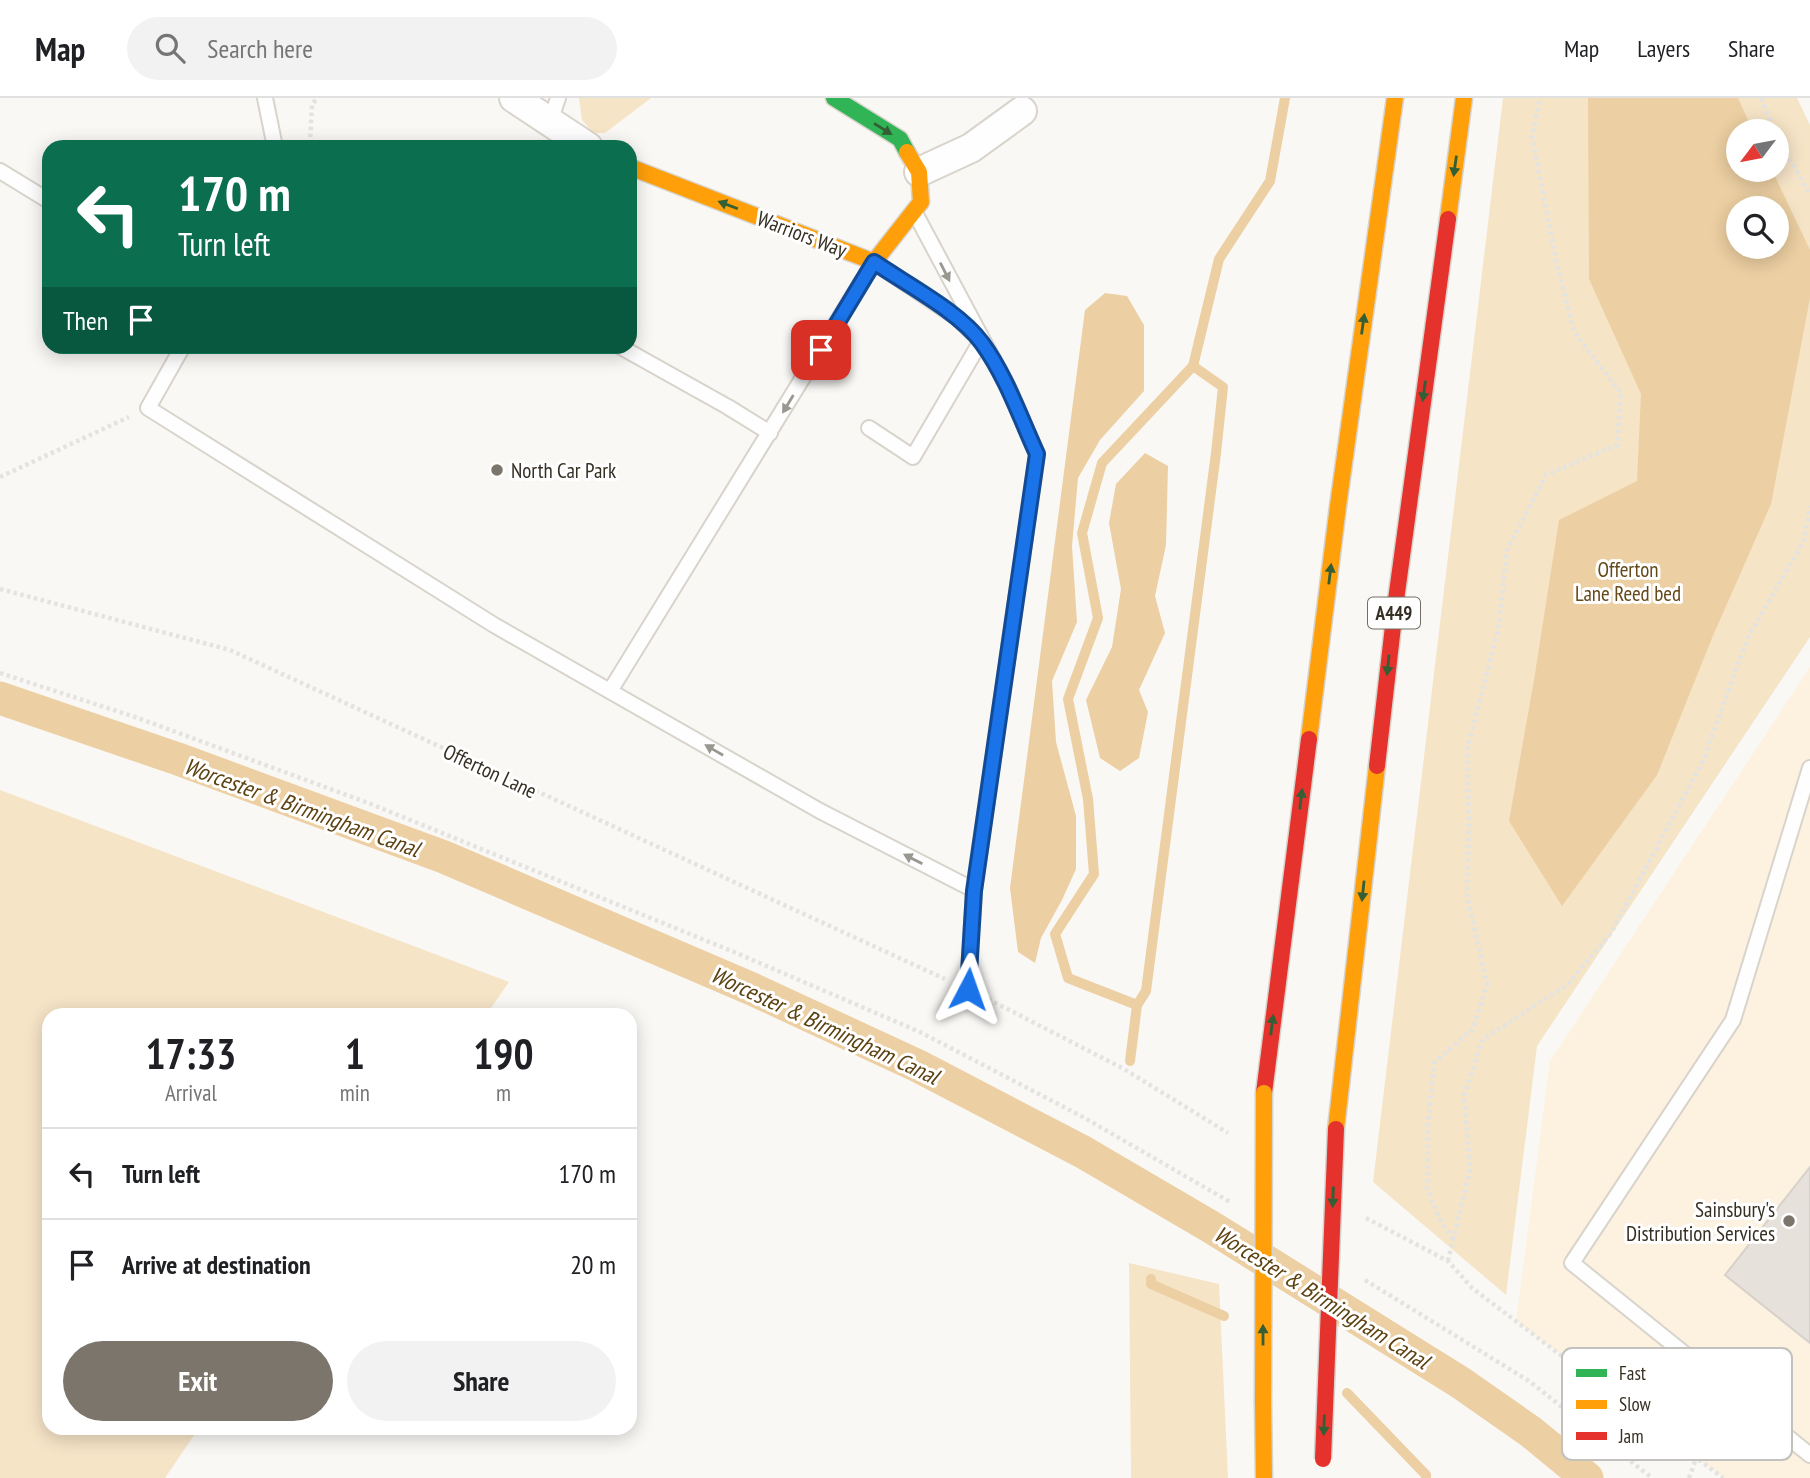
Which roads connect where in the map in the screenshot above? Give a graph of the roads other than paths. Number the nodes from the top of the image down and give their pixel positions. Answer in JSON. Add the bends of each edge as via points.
{"nodes":[{"id":1,"x":265,"y":98,"type":"edge"},
{"id":2,"x":514,"y":98,"type":"edge"},
{"id":3,"x":834,"y":98,"type":"edge"},
{"id":4,"x":1395,"y":98,"type":"edge"},
{"id":5,"x":1464,"y":98,"type":"edge"},
{"id":6,"x":1024,"y":105,"type":"edge"},
{"id":7,"x":554,"y":110,"type":"edge"},
{"id":8,"x":274,"y":140,"type":"edge"},
{"id":9,"x":582,"y":140,"type":"edge"},
{"id":10,"x":637,"y":170,"type":"edge"},
{"id":11,"x":0,"y":172,"type":"edge"},
{"id":12,"x":919,"y":172,"type":"junction"},
{"id":13,"x":42,"y":197,"type":"edge"},
{"id":14,"x":914,"y":211,"type":"junction"},
{"id":15,"x":874,"y":262,"type":"junction"},
{"id":16,"x":981,"y":341,"type":"junction"},
{"id":17,"x":178,"y":354,"type":"edge"},
{"id":18,"x":633,"y":354,"type":"edge"},
{"id":19,"x":869,"y":428,"type":"dead end"},
{"id":20,"x":770,"y":433,"type":"junction"},
{"id":21,"x":610,"y":691,"type":"junction"},
{"id":22,"x":1810,"y":768,"type":"edge"},
{"id":23,"x":974,"y":891,"type":"junction"},
{"id":24,"x":968,"y":989,"type":"road end"},
{"id":25,"x":1677,"y":1348,"type":"edge"},
{"id":26,"x":1792,"y":1440,"type":"edge"},
{"id":27,"x":1810,"y":1455,"type":"edge"},
{"id":28,"x":1264,"y":1478,"type":"edge"},
{"id":29,"x":1324,"y":1478,"type":"edge"}],
"edges":[{"from":1,"to":8,"type":"lane"},
{"from":2,"to":7,"type":"street"},
{"from":3,"to":12,"type":"main road","one_way":true,"via":[[900,139]]},
{"from":28,"to":4,"type":"main road","one_way":true,"bridge":true,"via":[[1264,1093]]},
{"from":5,"to":29,"type":"main road","number":"A449","one_way":true,"bridge":true,"via":[[1396,600],[1336,1129]]},
{"from":6,"to":12,"type":"street","via":[[971,148]]},
{"from":7,"to":9,"type":"street"},
{"from":15,"to":10,"type":"main road","name":"Warriors Way","one_way":true},
{"from":11,"to":13,"type":"lane"},
{"from":12,"to":14,"type":"main road","name":"Warriors Way","via":[[921,202]]},
{"from":14,"to":15,"type":"main road","name":"Warriors Way"},
{"from":14,"to":16,"type":"lane","one_way":true},
{"from":15,"to":16,"type":"lane","via":[[956,317]]},
{"from":15,"to":20,"type":"lane","one_way":true},
{"from":16,"to":19,"type":"lane","via":[[914,457]]},
{"from":16,"to":23,"type":"lane","via":[[1009,389],[1037,454]]},
{"from":17,"to":21,"type":"lane","via":[[148,408],[494,625]]},
{"from":18,"to":20,"type":"lane"},
{"from":20,"to":21,"type":"lane"},
{"from":23,"to":21,"type":"lane","one_way":true,"via":[[820,811]]},
{"from":22,"to":25,"type":"lane","via":[[1733,1020],[1572,1263]]},
{"from":23,"to":24,"type":"lane"},
{"from":26,"to":27,"type":"lane"}]}
